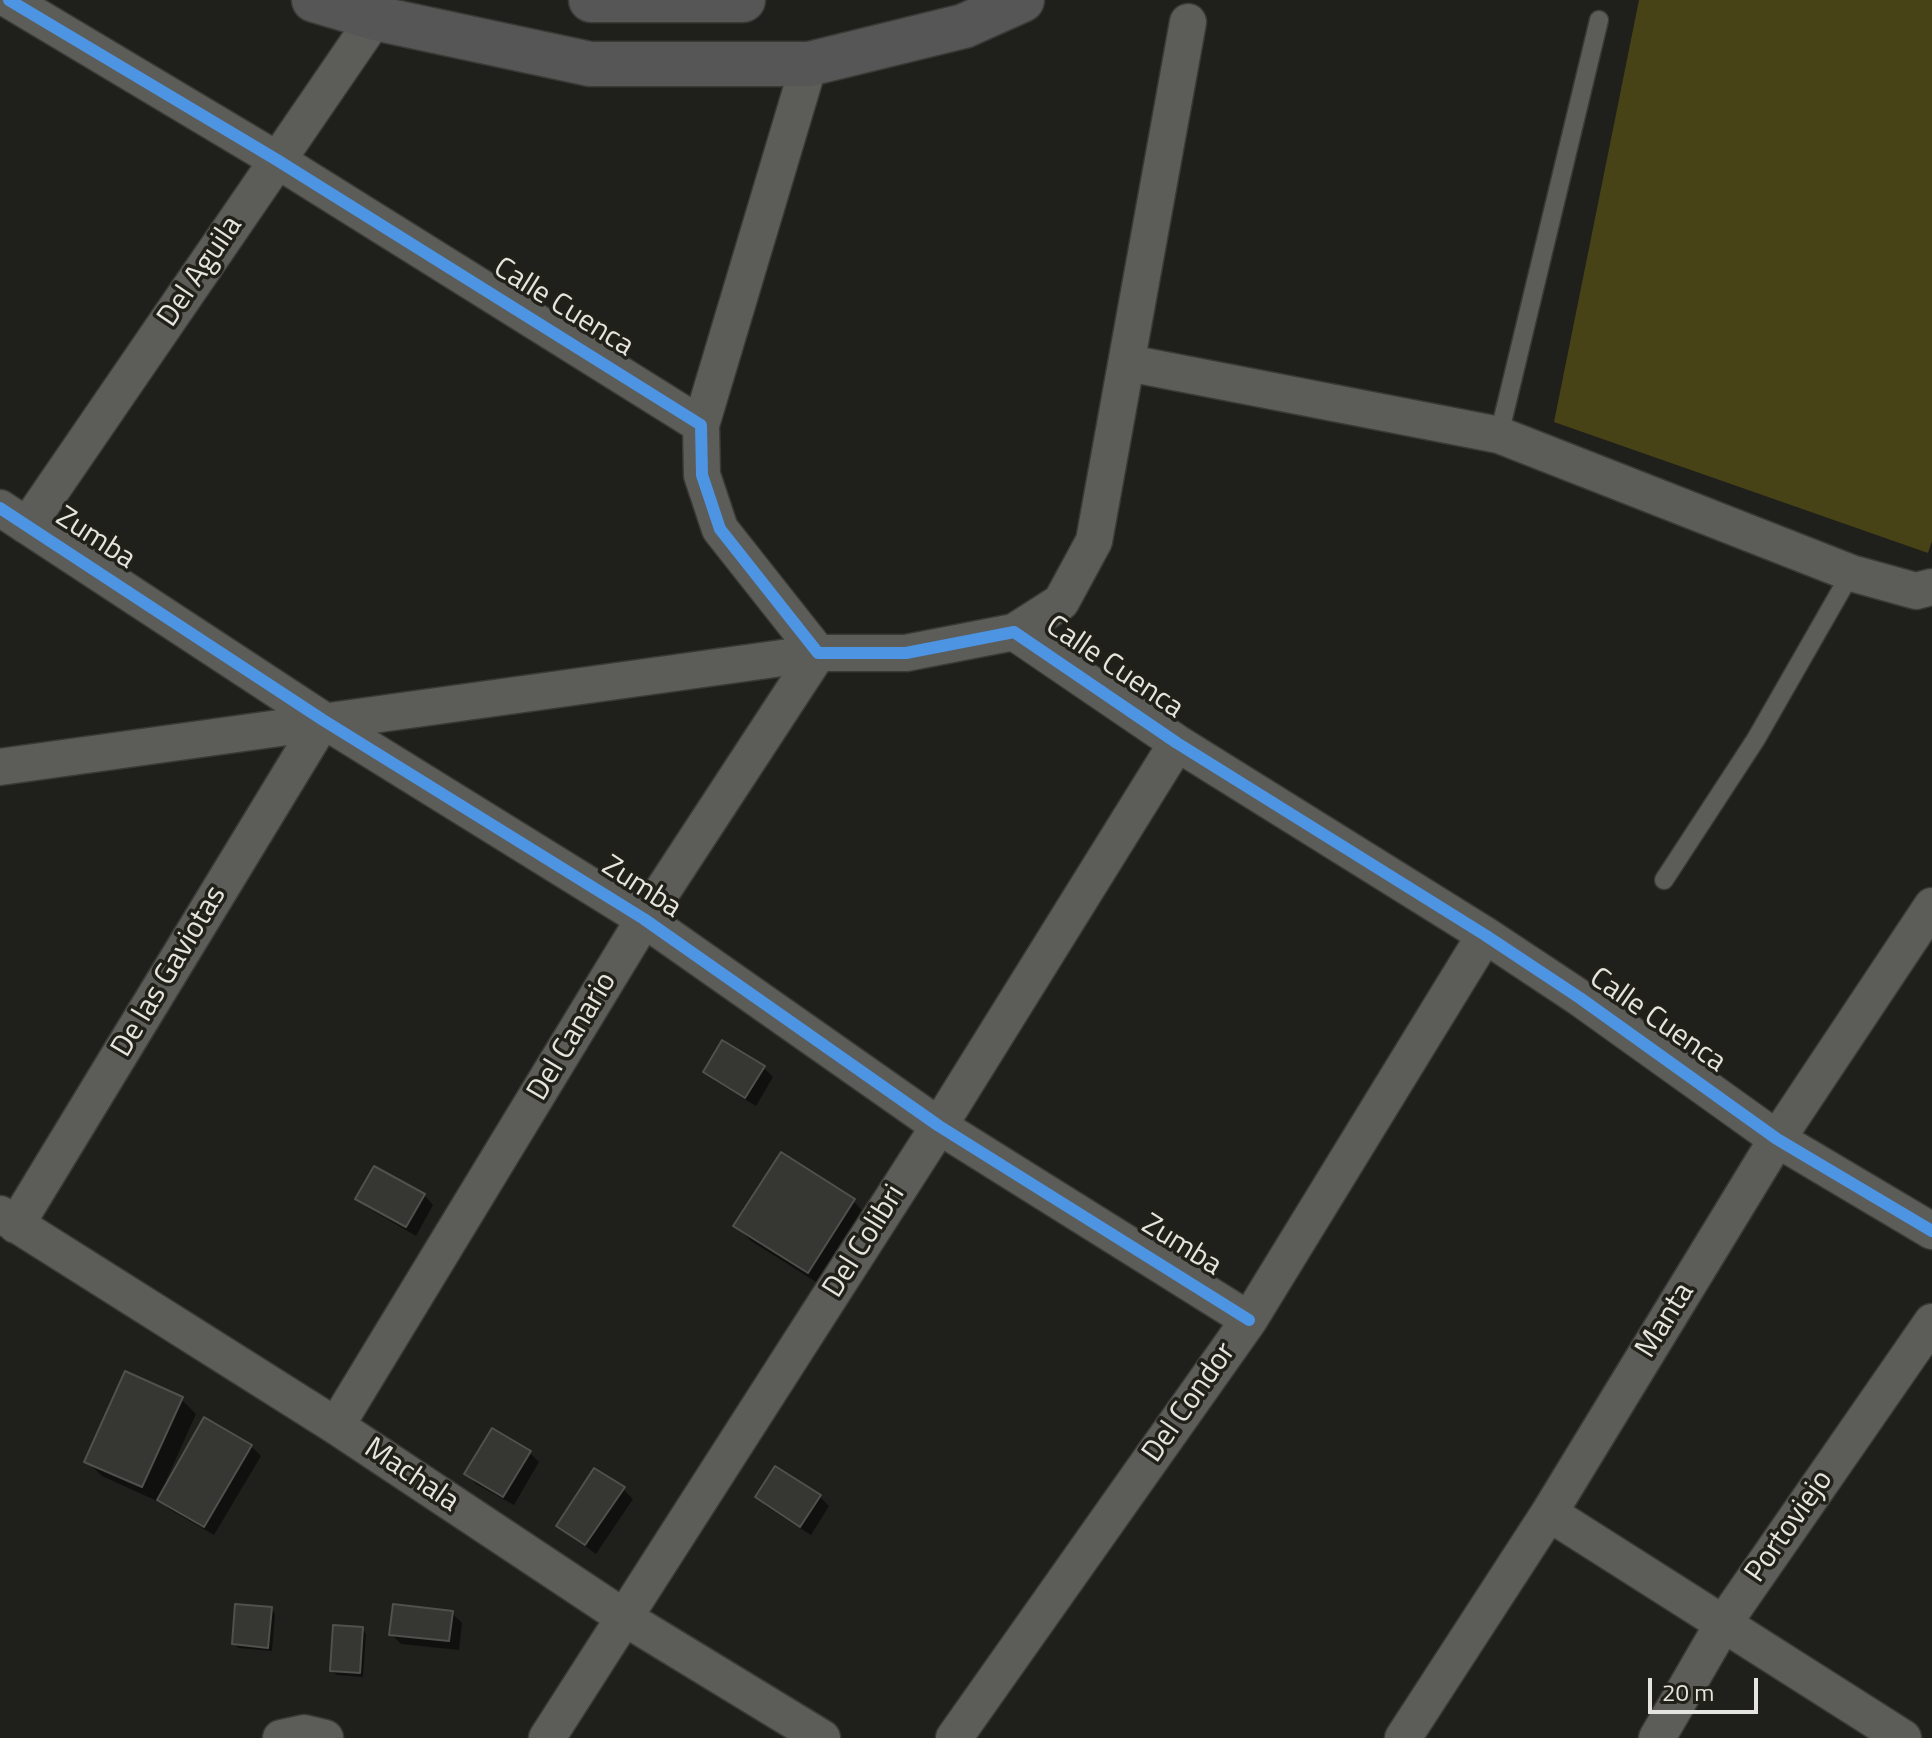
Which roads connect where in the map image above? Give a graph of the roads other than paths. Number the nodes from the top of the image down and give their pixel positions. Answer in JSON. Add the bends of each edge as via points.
{"nodes":[{"id":1,"x":9,"y":0,"type":"edge"},
{"id":2,"x":314,"y":0,"type":"edge"},
{"id":3,"x":591,"y":0,"type":"edge"},
{"id":4,"x":743,"y":0,"type":"edge"},
{"id":5,"x":1022,"y":0,"type":"edge"},
{"id":6,"x":375,"y":18,"type":"junction"},
{"id":7,"x":1599,"y":20,"type":"dead end"},
{"id":8,"x":1188,"y":22,"type":"dead end"},
{"id":9,"x":809,"y":64,"type":"junction"},
{"id":10,"x":277,"y":160,"type":"junction"},
{"id":11,"x":1128,"y":363,"type":"junction"},
{"id":12,"x":701,"y":425,"type":"junction"},
{"id":13,"x":1499,"y":435,"type":"junction"},
{"id":14,"x":14,"y":517,"type":"edge"},
{"id":15,"x":1851,"y":573,"type":"junction"},
{"id":16,"x":1932,"y":587,"type":"edge"},
{"id":17,"x":1014,"y":632,"type":"junction"},
{"id":18,"x":818,"y":653,"type":"junction"},
{"id":19,"x":323,"y":720,"type":"junction"},
{"id":20,"x":1177,"y":743,"type":"junction"},
{"id":21,"x":0,"y":767,"type":"edge"},
{"id":22,"x":1664,"y":880,"type":"dead end"},
{"id":23,"x":1932,"y":906,"type":"edge"},
{"id":24,"x":644,"y":919,"type":"junction"},
{"id":25,"x":1485,"y":935,"type":"junction"},
{"id":26,"x":939,"y":1126,"type":"junction"},
{"id":27,"x":1777,"y":1139,"type":"junction"},
{"id":28,"x":8,"y":1220,"type":"edge"},
{"id":29,"x":1932,"y":1231,"type":"edge"},
{"id":30,"x":1249,"y":1320,"type":"junction"},
{"id":31,"x":1932,"y":1322,"type":"edge"},
{"id":32,"x":336,"y":1426,"type":"junction"},
{"id":33,"x":1549,"y":1513,"type":"junction"},
{"id":34,"x":625,"y":1618,"type":"junction"},
{"id":35,"x":1723,"y":1624,"type":"junction"},
{"id":36,"x":281,"y":1738,"type":"edge"},
{"id":37,"x":325,"y":1738,"type":"edge"},
{"id":38,"x":547,"y":1738,"type":"edge"},
{"id":39,"x":822,"y":1738,"type":"edge"},
{"id":40,"x":954,"y":1738,"type":"edge"},
{"id":41,"x":1403,"y":1738,"type":"edge"},
{"id":42,"x":1657,"y":1738,"type":"edge"},
{"id":43,"x":1903,"y":1738,"type":"edge"}],
"edges":[{"from":1,"to":10,"type":"street","name":"Calle Cuenca"},
{"from":2,"to":6,"type":"main road"},
{"from":3,"to":4,"type":"main road"},
{"from":5,"to":9,"type":"main road","via":[[964,26]]},
{"from":6,"to":9,"type":"main road","via":[[590,64]]},
{"from":6,"to":10,"type":"street","name":"Del Aguila"},
{"from":7,"to":13,"type":"lane"},
{"from":8,"to":11,"type":"street"},
{"from":9,"to":12,"type":"street"},
{"from":10,"to":12,"type":"street","name":"Calle Cuenca"},
{"from":10,"to":14,"type":"street","name":"Del Aguila"},
{"from":11,"to":13,"type":"street"},
{"from":11,"to":17,"type":"street","via":[[1094,541],[1061,602]]},
{"from":12,"to":18,"type":"street","via":[[702,475],[720,529]]},
{"from":13,"to":15,"type":"street"},
{"from":14,"to":19,"type":"street","name":"Zumba"},
{"from":15,"to":16,"type":"street","via":[[1916,591]]},
{"from":15,"to":22,"type":"lane","via":[[1756,739]]},
{"from":17,"to":18,"type":"street","name":"Calle Cuenca","via":[[906,653]]},
{"from":17,"to":20,"type":"street","name":"Calle Cuenca"},
{"from":18,"to":19,"type":"street"},
{"from":18,"to":24,"type":"street","name":"Del Canario"},
{"from":19,"to":21,"type":"street"},
{"from":19,"to":24,"type":"street","name":"Zumba"},
{"from":19,"to":28,"type":"street","name":"De las Gaviotas"},
{"from":20,"to":25,"type":"street","name":"Calle Cuenca"},
{"from":20,"to":26,"type":"street","name":"Del Colibri"},
{"from":23,"to":27,"type":"street","name":"Manta"},
{"from":24,"to":26,"type":"street","name":"Zumba"},
{"from":24,"to":32,"type":"street","name":"Del Canario"},
{"from":25,"to":27,"type":"street","name":"Calle Cuenca"},
{"from":25,"to":30,"type":"street","name":"Del Condor"},
{"from":26,"to":30,"type":"street","name":"Zumba"},
{"from":26,"to":34,"type":"street","name":"Del Colibri"},
{"from":27,"to":29,"type":"street","name":"Calle Cuenca"},
{"from":27,"to":33,"type":"street","name":"Manta"},
{"from":28,"to":32,"type":"street","name":"Machala"},
{"from":30,"to":40,"type":"street","name":"Del Condor"},
{"from":31,"to":35,"type":"street","name":"Portoviejo"},
{"from":32,"to":34,"type":"street","name":"Machala"},
{"from":33,"to":35,"type":"street"},
{"from":33,"to":41,"type":"street","name":"Manta"},
{"from":34,"to":38,"type":"street","name":"Del Colibri"},
{"from":34,"to":39,"type":"street","name":"Machala"},
{"from":35,"to":42,"type":"street","name":"Portoviejo"},
{"from":35,"to":43,"type":"street"},
{"from":36,"to":37,"type":"street","via":[[304,1733]]}]}
